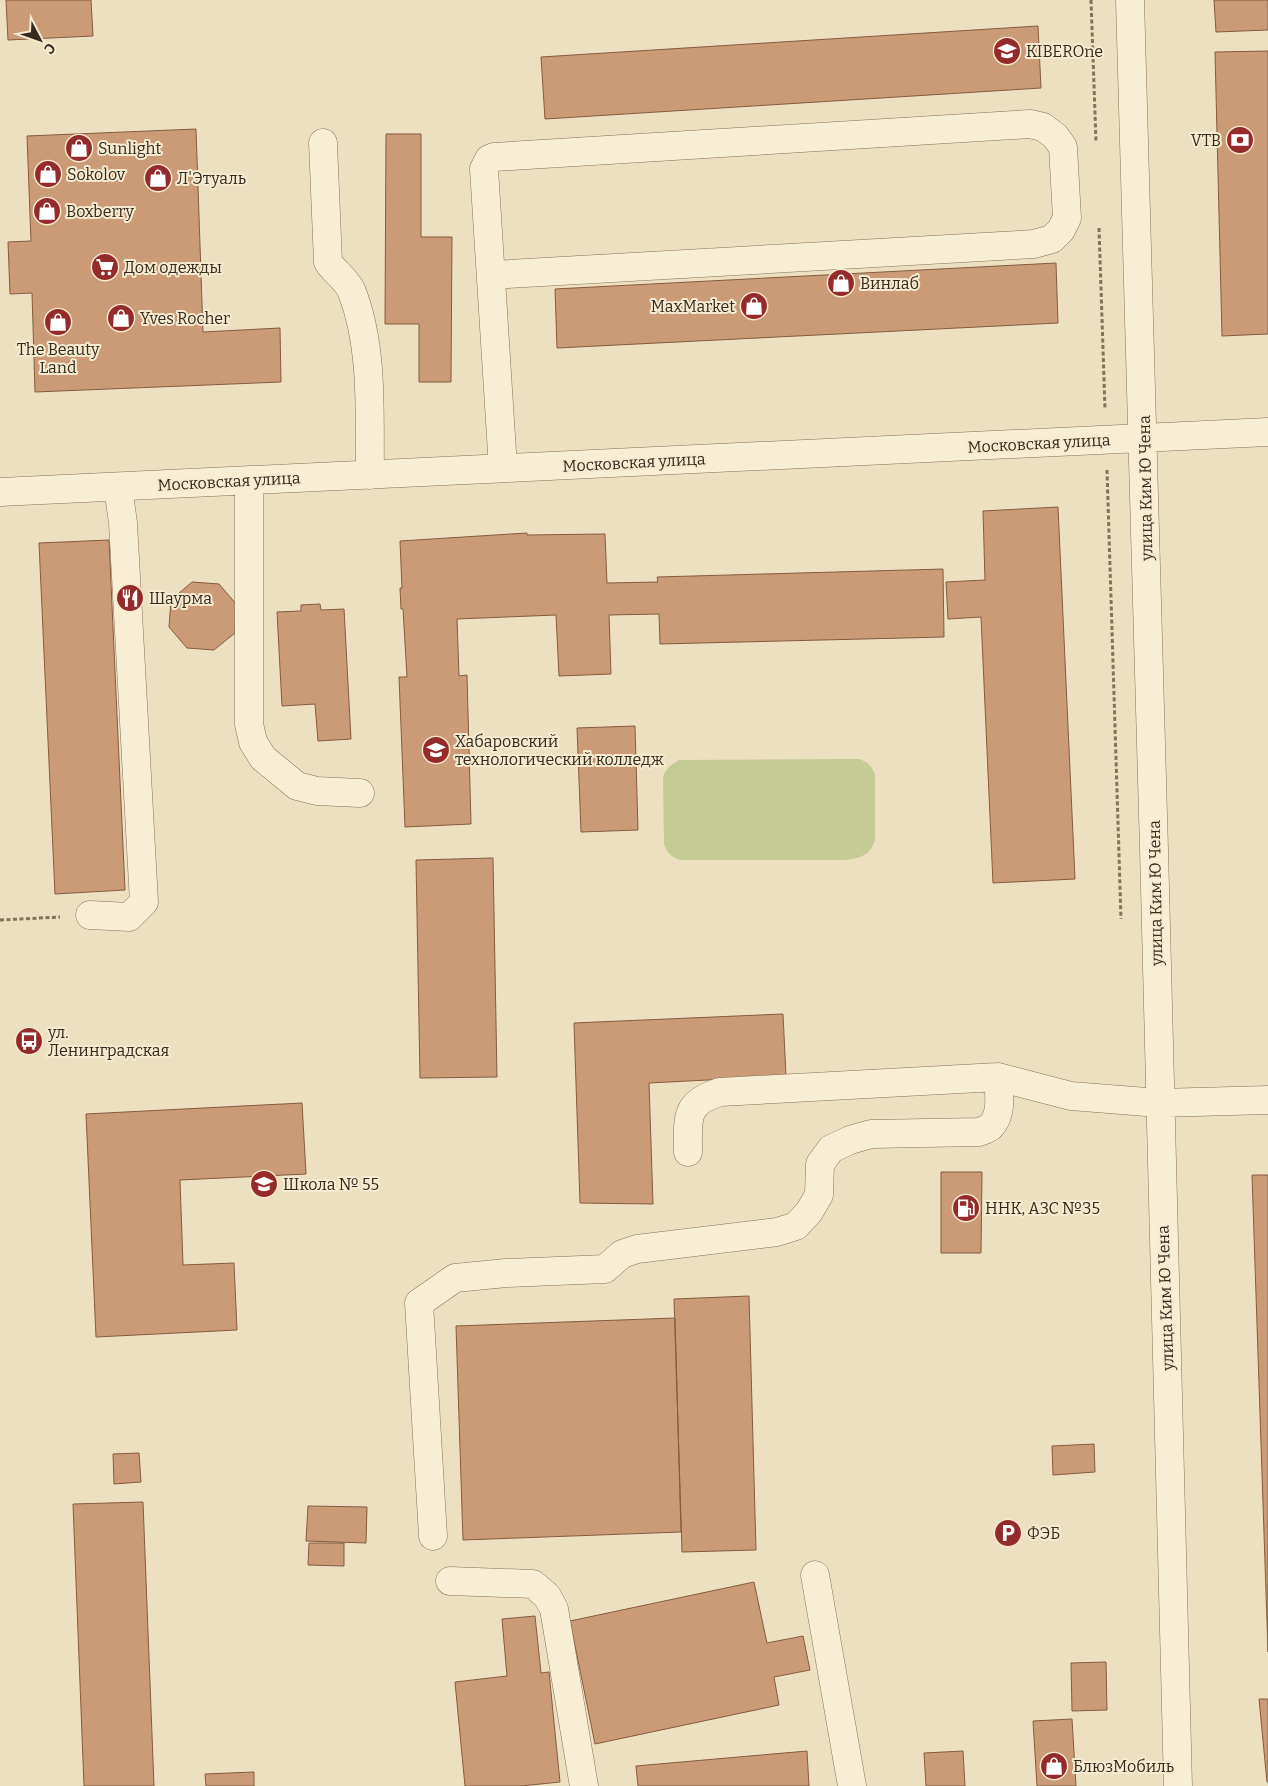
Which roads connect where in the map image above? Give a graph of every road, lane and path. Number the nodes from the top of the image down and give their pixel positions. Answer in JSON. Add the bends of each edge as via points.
{"nodes":[{"id":1,"x":1091,"y":0,"type":"edge"},
{"id":2,"x":1130,"y":0,"type":"edge"},
{"id":3,"x":323,"y":143,"type":"dead end"},
{"id":4,"x":1096,"y":150,"type":"dead end"},
{"id":5,"x":1098,"y":220,"type":"dead end"},
{"id":6,"x":491,"y":276,"type":"junction"},
{"id":7,"x":1268,"y":432,"type":"edge"},
{"id":8,"x":1144,"y":438,"type":"junction"},
{"id":9,"x":1106,"y":440,"type":"junction"},
{"id":10,"x":503,"y":468,"type":"junction"},
{"id":11,"x":370,"y":475,"type":"junction"},
{"id":12,"x":249,"y":481,"type":"junction"},
{"id":13,"x":118,"y":487,"type":"junction"},
{"id":14,"x":0,"y":492,"type":"edge"},
{"id":15,"x":360,"y":793,"type":"dead end"},
{"id":16,"x":90,"y":915,"type":"joint"},
{"id":17,"x":0,"y":920,"type":"edge"},
{"id":18,"x":1121,"y":923,"type":"dead end"},
{"id":19,"x":998,"y":1077,"type":"junction"},
{"id":20,"x":1268,"y":1100,"type":"edge"},
{"id":21,"x":1159,"y":1103,"type":"junction"},
{"id":22,"x":688,"y":1152,"type":"dead end"},
{"id":23,"x":433,"y":1536,"type":"dead end"},
{"id":24,"x":815,"y":1575,"type":"dead end"},
{"id":25,"x":450,"y":1581,"type":"dead end"},
{"id":26,"x":584,"y":1786,"type":"edge"},
{"id":27,"x":852,"y":1786,"type":"edge"},
{"id":28,"x":1178,"y":1786,"type":"edge"}],
"edges":[{"from":1,"to":4,"type":"path"},
{"from":2,"to":8,"type":"street","name":"улица Ким Ю Чена"},
{"from":3,"to":11,"type":"street","via":[[328,262],[351,291],[362,328],[367,363]]},
{"from":5,"to":9,"type":"path"},
{"from":6,"to":6,"type":"street","via":[[484,169],[489,159],[494,157],[1030,124],[1043,127],[1063,147],[1067,218],[1052,239],[1034,244]]},
{"from":6,"to":10,"type":"street"},
{"from":7,"to":8,"type":"street","name":"Московская улица"},
{"from":8,"to":9,"type":"street","name":"Московская улица"},
{"from":8,"to":21,"type":"street","name":"улица Ким Ю Чена"},
{"from":9,"to":10,"type":"street","name":"Московская улица"},
{"from":9,"to":18,"type":"path"},
{"from":10,"to":11,"type":"street","name":"Московская улица"},
{"from":11,"to":12,"type":"street","name":"Московская улица"},
{"from":12,"to":13,"type":"street","name":"Московская улица"},
{"from":12,"to":15,"type":"street","via":[[249,724],[253,742],[263,758],[297,786],[318,791]]},
{"from":13,"to":14,"type":"street","name":"Московская улица"},
{"from":13,"to":16,"type":"street","via":[[123,523],[144,902],[129,917]]},
{"from":16,"to":17,"type":"path"},
{"from":19,"to":21,"type":"street","via":[[1071,1096]]},
{"from":19,"to":22,"type":"street","via":[[720,1092],[705,1097],[692,1107]]},
{"from":19,"to":23,"type":"street","via":[[1000,1104],[996,1119],[990,1127],[979,1132],[871,1134],[831,1148],[820,1164],[819,1195],[796,1226],[777,1232],[636,1249],[622,1254],[605,1269],[454,1278],[419,1303]]},
{"from":20,"to":21,"type":"street"},
{"from":21,"to":28,"type":"street","name":"улица Ким Ю Чена"},
{"from":24,"to":27,"type":"street"},
{"from":25,"to":26,"type":"street","via":[[533,1584],[547,1596],[554,1609]]}]}
